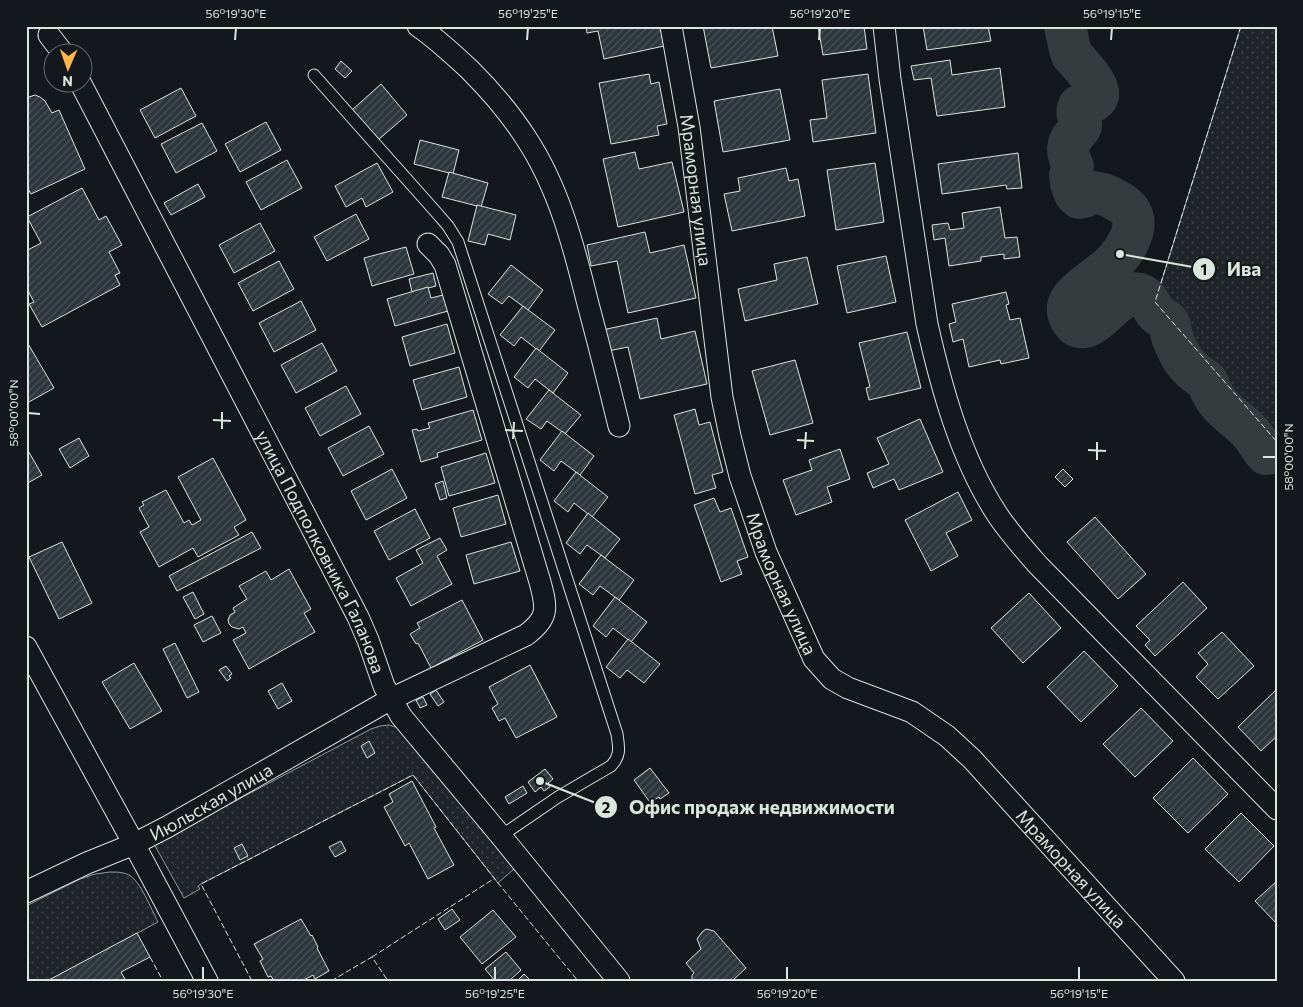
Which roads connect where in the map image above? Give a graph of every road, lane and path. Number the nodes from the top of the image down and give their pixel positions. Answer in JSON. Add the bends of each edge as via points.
{"nodes":[{"id":1,"x":418,"y":26,"type":"edge"},
{"id":2,"x":671,"y":26,"type":"edge"},
{"id":3,"x":884,"y":26,"type":"edge"},
{"id":4,"x":49,"y":35,"type":"dead end"},
{"id":5,"x":54,"y":42,"type":"edge"},
{"id":6,"x":314,"y":74,"type":"dead end"},
{"id":7,"x":85,"y":92,"type":"edge"},
{"id":8,"x":428,"y":244,"type":"dead end"},
{"id":9,"x":619,"y":426,"type":"dead end"},
{"id":10,"x":26,"y":647,"type":"edge"},
{"id":11,"x":391,"y":699,"type":"junction"},
{"id":12,"x":1277,"y":809,"type":"edge"},
{"id":13,"x":501,"y":836,"type":"junction"},
{"id":14,"x":134,"y":844,"type":"junction"},
{"id":15,"x":26,"y":892,"type":"edge"},
{"id":16,"x":206,"y":981,"type":"edge"},
{"id":17,"x":619,"y":981,"type":"edge"},
{"id":18,"x":1174,"y":981,"type":"edge"}],
"edges":[{"from":1,"to":9,"type":"street","via":[[456,56],[500,102],[527,139],[545,172],[573,244]]},
{"from":2,"to":18,"type":"street","name":"Мраморная улица","via":[[690,127],[722,397],[730,436],[766,552],[814,659],[832,679],[912,712],[947,736],[972,759]]},
{"from":3,"to":12,"type":"street","via":[[929,332],[948,404],[986,495],[1014,538],[1038,565]]},
{"from":4,"to":5,"type":"street"},
{"from":6,"to":13,"type":"lane","via":[[448,226],[458,242],[616,734],[619,752],[611,766]]},
{"from":7,"to":11,"type":"street","name":"улица Подполковника Галанова","via":[[358,618]]},
{"from":8,"to":11,"type":"street","name":"Июльская улица","via":[[445,265],[540,582],[545,612],[542,621],[526,635]]},
{"from":10,"to":14,"type":"street"},
{"from":11,"to":13,"type":"street","name":"улица Подполковника Галанова","via":[[401,716]]},
{"from":11,"to":14,"type":"street","name":"Июльская улица"},
{"from":13,"to":17,"type":"street","name":"улица Подполковника Галанова"},
{"from":14,"to":15,"type":"street","name":"Июльская улица"},
{"from":14,"to":16,"type":"street"}]}
